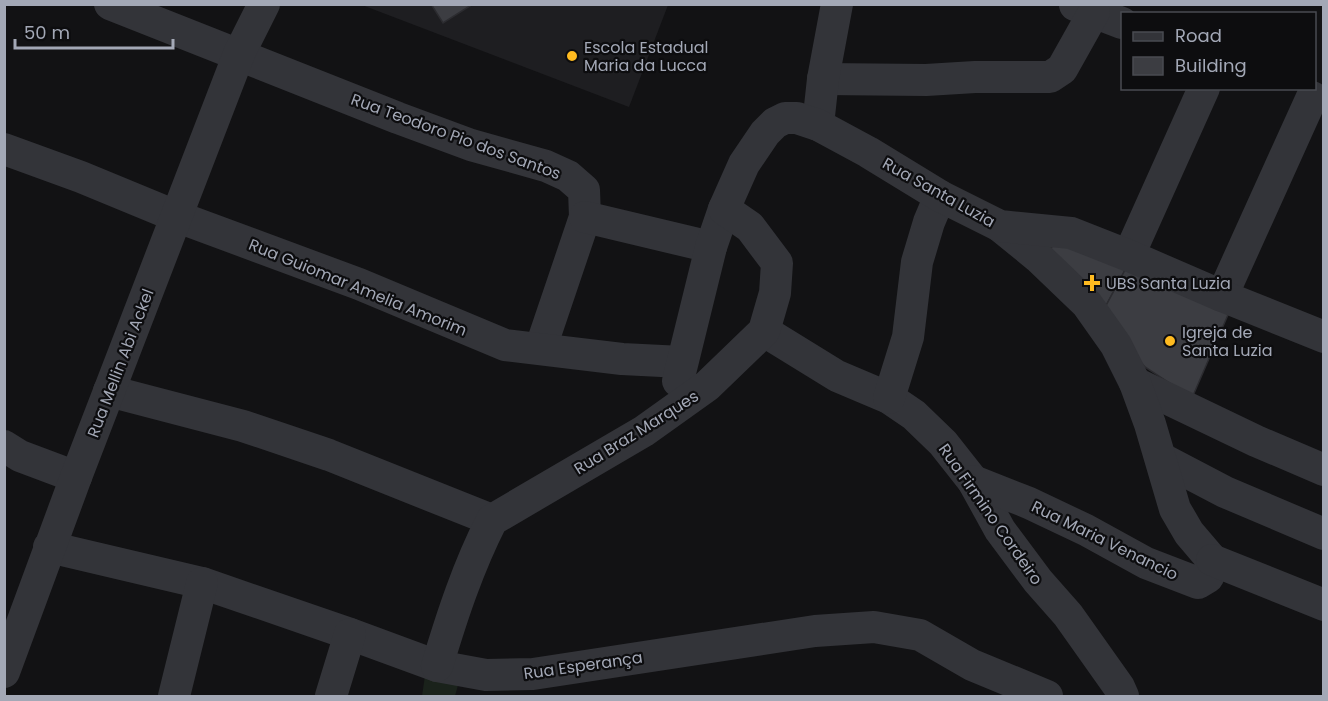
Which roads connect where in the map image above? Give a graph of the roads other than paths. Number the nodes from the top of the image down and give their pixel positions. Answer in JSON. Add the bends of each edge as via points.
{"nodes":[{"id":1,"x":110,"y":4,"type":"edge"},
{"id":2,"x":264,"y":4,"type":"edge"},
{"id":3,"x":837,"y":4,"type":"edge"},
{"id":4,"x":1097,"y":13,"type":"edge"},
{"id":5,"x":239,"y":54,"type":"junction"},
{"id":6,"x":824,"y":79,"type":"junction"},
{"id":7,"x":1203,"y":90,"type":"edge"},
{"id":8,"x":1308,"y":96,"type":"edge"},
{"id":9,"x":808,"y":121,"type":"junction"},
{"id":10,"x":4,"y":149,"type":"edge"},
{"id":11,"x":940,"y":196,"type":"junction"},
{"id":12,"x":724,"y":209,"type":"junction"},
{"id":13,"x":178,"y":217,"type":"junction"},
{"id":14,"x":585,"y":217,"type":"junction"},
{"id":15,"x":1000,"y":226,"type":"junction"},
{"id":16,"x":711,"y":247,"type":"junction"},
{"id":17,"x":1129,"y":255,"type":"junction"},
{"id":18,"x":1222,"y":296,"type":"junction"},
{"id":19,"x":764,"y":331,"type":"junction"},
{"id":20,"x":1323,"y":337,"type":"edge"},
{"id":21,"x":541,"y":347,"type":"junction"},
{"id":22,"x":682,"y":362,"type":"junction"},
{"id":23,"x":1135,"y":383,"type":"junction"},
{"id":24,"x":109,"y":391,"type":"junction"},
{"id":25,"x":889,"y":398,"type":"junction"},
{"id":26,"x":670,"y":413,"type":"junction"},
{"id":27,"x":4,"y":446,"type":"edge"},
{"id":28,"x":1323,"y":470,"type":"edge"},
{"id":29,"x":1166,"y":473,"type":"junction"},
{"id":30,"x":76,"y":477,"type":"junction"},
{"id":31,"x":972,"y":481,"type":"junction"},
{"id":32,"x":492,"y":520,"type":"junction"},
{"id":33,"x":1323,"y":534,"type":"edge"},
{"id":34,"x":49,"y":547,"type":"junction"},
{"id":35,"x":1212,"y":560,"type":"junction"},
{"id":36,"x":202,"y":584,"type":"junction"},
{"id":37,"x":1323,"y":605,"type":"edge"},
{"id":38,"x":350,"y":634,"type":"junction"},
{"id":39,"x":437,"y":666,"type":"junction"},
{"id":40,"x":4,"y":672,"type":"edge"},
{"id":41,"x":534,"y":685,"type":"edge"},
{"id":42,"x":174,"y":696,"type":"edge"},
{"id":43,"x":331,"y":696,"type":"edge"},
{"id":44,"x":1047,"y":696,"type":"edge"},
{"id":45,"x":1123,"y":696,"type":"edge"}],
"edges":[{"from":1,"to":5,"type":"street","name":"Rua Teodoro Pio dos Santos"},
{"from":2,"to":5,"type":"street","name":"Rua Mellin Abi Ackel"},
{"from":3,"to":6,"type":"street"},
{"from":4,"to":6,"type":"street","via":[[1062,69],[1050,77]]},
{"from":5,"to":13,"type":"street","name":"Rua Mellin Abi Ackel"},
{"from":5,"to":14,"type":"street","name":"Rua Teodoro Pio dos Santos","via":[[398,118],[568,176],[584,190]]},
{"from":6,"to":9,"type":"street"},
{"from":7,"to":17,"type":"street"},
{"from":8,"to":18,"type":"street"},
{"from":9,"to":11,"type":"street","name":"Rua Santa Luzia"},
{"from":9,"to":12,"type":"street","via":[[785,118],[775,123],[744,164]]},
{"from":10,"to":13,"type":"street","name":"Rua Guiomar Amelia Amorim"},
{"from":11,"to":15,"type":"street","name":"Rua Santa Luzia"},
{"from":11,"to":25,"type":"street","via":[[917,262],[908,337]]},
{"from":12,"to":16,"type":"street"},
{"from":12,"to":19,"type":"street","name":"Rua Braz Marques","via":[[750,227],[777,263],[775,293]]},
{"from":13,"to":21,"type":"street","name":"Rua Guiomar Amelia Amorim","via":[[359,284],[505,345]]},
{"from":13,"to":24,"type":"street","name":"Rua Mellin Abi Ackel"},
{"from":14,"to":16,"type":"street"},
{"from":14,"to":21,"type":"street","name":"Rua Teodoro Pio dos Santos"},
{"from":15,"to":17,"type":"street","name":"Rua Santa Luzia","via":[[1071,234]]},
{"from":15,"to":23,"type":"street","via":[[1088,304],[1116,345]]},
{"from":16,"to":22,"type":"street"},
{"from":17,"to":18,"type":"street","name":"Rua Santa Luzia"},
{"from":18,"to":20,"type":"street","name":"Rua Santa Luzia"},
{"from":19,"to":25,"type":"street","name":"Rua Firmino Cordeiro","via":[[837,376]]},
{"from":19,"to":26,"type":"street","name":"Rua Braz Marques","via":[[707,386]]},
{"from":21,"to":22,"type":"street","name":"Rua Guiomar Amelia Amorim","via":[[622,359]]},
{"from":22,"to":26,"type":"street"},
{"from":23,"to":28,"type":"street"},
{"from":23,"to":29,"type":"street"},
{"from":24,"to":30,"type":"street","name":"Rua Mellin Abi Ackel"},
{"from":24,"to":32,"type":"street","via":[[243,426],[330,455]]},
{"from":25,"to":31,"type":"street","name":"Rua Firmino Cordeiro","via":[[943,443]]},
{"from":26,"to":32,"type":"street","name":"Rua Braz Marques"},
{"from":27,"to":30,"type":"street"},
{"from":29,"to":33,"type":"street","via":[[1224,492]]},
{"from":29,"to":35,"type":"street","via":[[1175,509]]},
{"from":30,"to":34,"type":"street","name":"Rua Mellin Abi Ackel"},
{"from":31,"to":35,"type":"street","name":"Rua Maria Venancio","via":[[1029,503],[1146,563],[1198,583],[1208,577]]},
{"from":31,"to":45,"type":"street","name":"Rua Firmino Cordeiro","via":[[1000,530],[1068,615]]},
{"from":32,"to":39,"type":"street","via":[[458,597]]},
{"from":34,"to":36,"type":"street","name":"Rua Esperança"},
{"from":34,"to":40,"type":"street","name":"Rua Mellin Abi Ackel"},
{"from":35,"to":37,"type":"street"},
{"from":36,"to":38,"type":"street","name":"Rua Esperança"},
{"from":36,"to":42,"type":"street"},
{"from":38,"to":39,"type":"street","name":"Rua Esperança"},
{"from":38,"to":43,"type":"street"},
{"from":39,"to":41,"type":"street","name":"Rua Esperança"},
{"from":41,"to":44,"type":"street","name":"Rua Esperança","via":[[815,631],[874,627],[920,635],[972,665]]}]}
